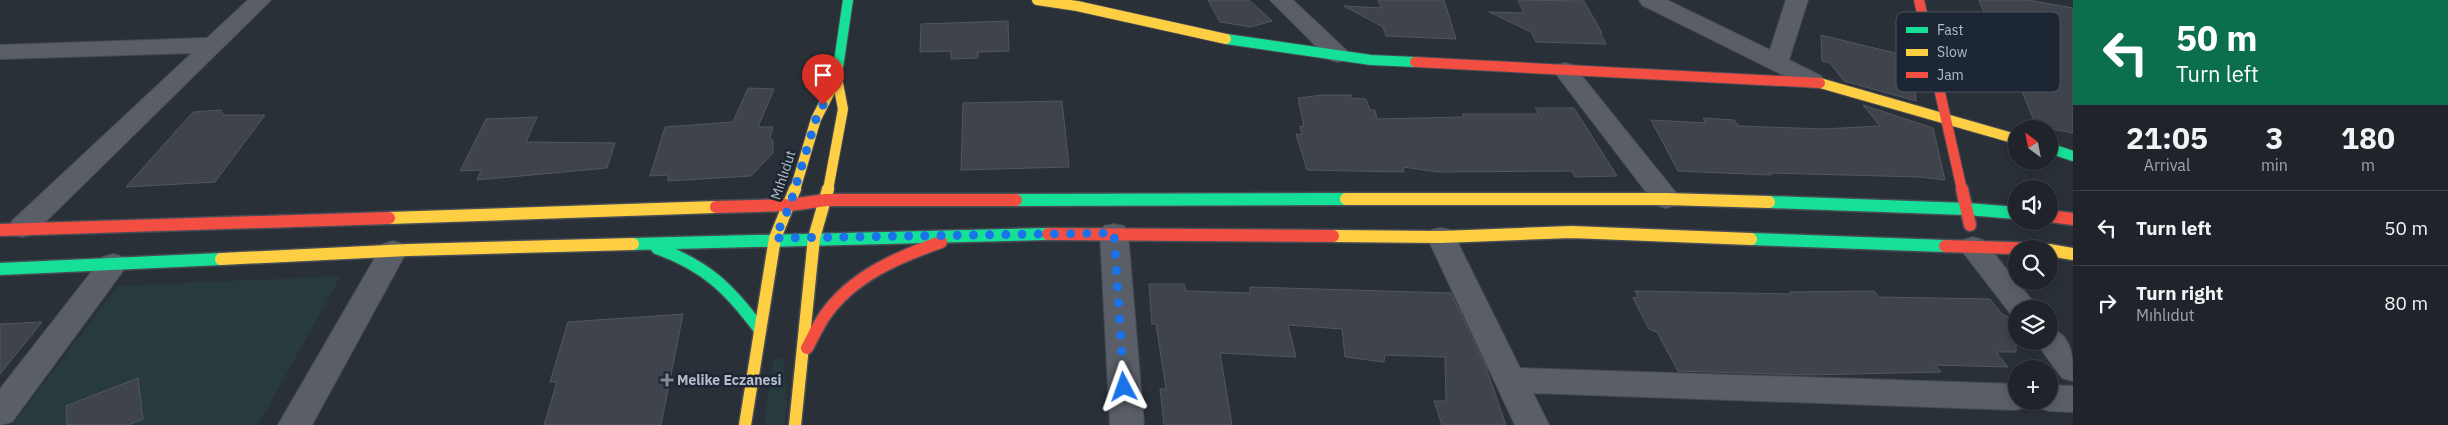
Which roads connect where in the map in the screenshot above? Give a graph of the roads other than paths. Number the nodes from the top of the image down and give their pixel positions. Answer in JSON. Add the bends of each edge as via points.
{"nodes":[{"id":1,"x":260,"y":0,"type":"edge"},
{"id":2,"x":848,"y":0,"type":"edge"},
{"id":3,"x":1036,"y":0,"type":"edge"},
{"id":4,"x":1281,"y":0,"type":"edge"},
{"id":5,"x":1650,"y":0,"type":"edge"},
{"id":6,"x":1797,"y":0,"type":"edge"},
{"id":7,"x":1063,"y":2,"type":"edge"},
{"id":8,"x":213,"y":46,"type":"junction"},
{"id":9,"x":0,"y":52,"type":"edge"},
{"id":10,"x":1338,"y":55,"type":"junction"},
{"id":11,"x":1777,"y":64,"type":"junction"},
{"id":12,"x":1565,"y":70,"type":"junction"},
{"id":13,"x":837,"y":78,"type":"junction"},
{"id":14,"x":1813,"y":81,"type":"junction"},
{"id":15,"x":1940,"y":92,"type":"edge"},
{"id":16,"x":1946,"y":118,"type":"junction"},
{"id":17,"x":2008,"y":137,"type":"edge"},
{"id":18,"x":2058,"y":151,"type":"edge"},
{"id":19,"x":2073,"y":156,"type":"edge"},
{"id":20,"x":1666,"y":199,"type":"junction"},
{"id":21,"x":826,"y":200,"type":"junction"},
{"id":22,"x":790,"y":205,"type":"junction"},
{"id":23,"x":1967,"y":209,"type":"junction"},
{"id":24,"x":2008,"y":212,"type":"edge"},
{"id":25,"x":2058,"y":217,"type":"edge"},
{"id":26,"x":2073,"y":219,"type":"edge"},
{"id":27,"x":11,"y":229,"type":"edge"},
{"id":28,"x":1114,"y":233,"type":"junction"},
{"id":29,"x":969,"y":234,"type":"junction"},
{"id":30,"x":1441,"y":237,"type":"junction"},
{"id":31,"x":775,"y":238,"type":"junction"},
{"id":32,"x":814,"y":238,"type":"junction"},
{"id":33,"x":636,"y":243,"type":"junction"},
{"id":34,"x":1973,"y":247,"type":"junction"},
{"id":35,"x":2008,"y":248,"type":"edge"},
{"id":36,"x":393,"y":251,"type":"junction"},
{"id":37,"x":2058,"y":252,"type":"edge"},
{"id":38,"x":2073,"y":254,"type":"edge"},
{"id":39,"x":112,"y":264,"type":"junction"},
{"id":40,"x":0,"y":269,"type":"edge"},
{"id":41,"x":2017,"y":300,"type":"edge"},
{"id":42,"x":760,"y":330,"type":"junction"},
{"id":43,"x":2058,"y":350,"type":"edge"},
{"id":44,"x":802,"y":358,"type":"junction"},
{"id":45,"x":2073,"y":369,"type":"edge"},
{"id":46,"x":1512,"y":380,"type":"junction"},
{"id":47,"x":2008,"y":397,"type":"edge"},
{"id":48,"x":2058,"y":398,"type":"edge"},
{"id":49,"x":2073,"y":399,"type":"edge"},
{"id":50,"x":0,"y":413,"type":"edge"},
{"id":51,"x":295,"y":425,"type":"edge"},
{"id":52,"x":745,"y":425,"type":"edge"},
{"id":53,"x":795,"y":425,"type":"edge"},
{"id":54,"x":1127,"y":425,"type":"edge"},
{"id":55,"x":1532,"y":425,"type":"edge"}],
"edges":[{"from":1,"to":8,"type":"street"},
{"from":2,"to":13,"type":"main road"},
{"from":3,"to":7,"type":"main road"},
{"from":4,"to":10,"type":"street"},
{"from":5,"to":11,"type":"street"},
{"from":6,"to":11,"type":"street"},
{"from":7,"to":10,"type":"main road","via":[[1222,38]]},
{"from":8,"to":9,"type":"street"},
{"from":8,"to":27,"type":"street"},
{"from":10,"to":12,"type":"main road","via":[[1371,60]]},
{"from":11,"to":14,"type":"street"},
{"from":12,"to":14,"type":"main road"},
{"from":12,"to":20,"type":"street"},
{"from":13,"to":21,"type":"main road","via":[[843,109]]},
{"from":13,"to":22,"type":"main road","name":"Mıhlıdut","via":[[816,119]]},
{"from":14,"to":16,"type":"main road"},
{"from":15,"to":16,"type":"main road"},
{"from":16,"to":17,"type":"main road"},
{"from":16,"to":23,"type":"main road"},
{"from":18,"to":19,"type":"main road"},
{"from":20,"to":21,"type":"main road"},
{"from":20,"to":23,"type":"main road"},
{"from":21,"to":22,"type":"main road"},
{"from":21,"to":32,"type":"main road"},
{"from":22,"to":27,"type":"main road"},
{"from":22,"to":31,"type":"main road","name":"Mıhlıdut"},
{"from":23,"to":24,"type":"main road"},
{"from":23,"to":34,"type":"main road"},
{"from":25,"to":26,"type":"main road"},
{"from":28,"to":29,"type":"main road"},
{"from":28,"to":30,"type":"main road"},
{"from":28,"to":54,"type":"street"},
{"from":29,"to":32,"type":"main road"},
{"from":29,"to":44,"type":"main road","via":[[908,254],[852,285],[827,312]]},
{"from":30,"to":34,"type":"main road","via":[[1571,232]]},
{"from":30,"to":46,"type":"street"},
{"from":31,"to":32,"type":"main road"},
{"from":31,"to":33,"type":"main road"},
{"from":31,"to":42,"type":"main road","name":"Mıhlıdut"},
{"from":32,"to":44,"type":"main road"},
{"from":33,"to":36,"type":"main road"},
{"from":33,"to":42,"type":"main road","via":[[685,256],[709,271],[728,287]]},
{"from":34,"to":35,"type":"main road"},
{"from":34,"to":41,"type":"street"},
{"from":36,"to":39,"type":"main road"},
{"from":36,"to":51,"type":"street"},
{"from":37,"to":38,"type":"main road"},
{"from":39,"to":40,"type":"main road"},
{"from":39,"to":50,"type":"street"},
{"from":42,"to":52,"type":"main road","name":"Mıhlıdut"},
{"from":43,"to":45,"type":"street"},
{"from":44,"to":53,"type":"main road"},
{"from":46,"to":47,"type":"street"},
{"from":46,"to":55,"type":"street"},
{"from":48,"to":49,"type":"street"}]}
